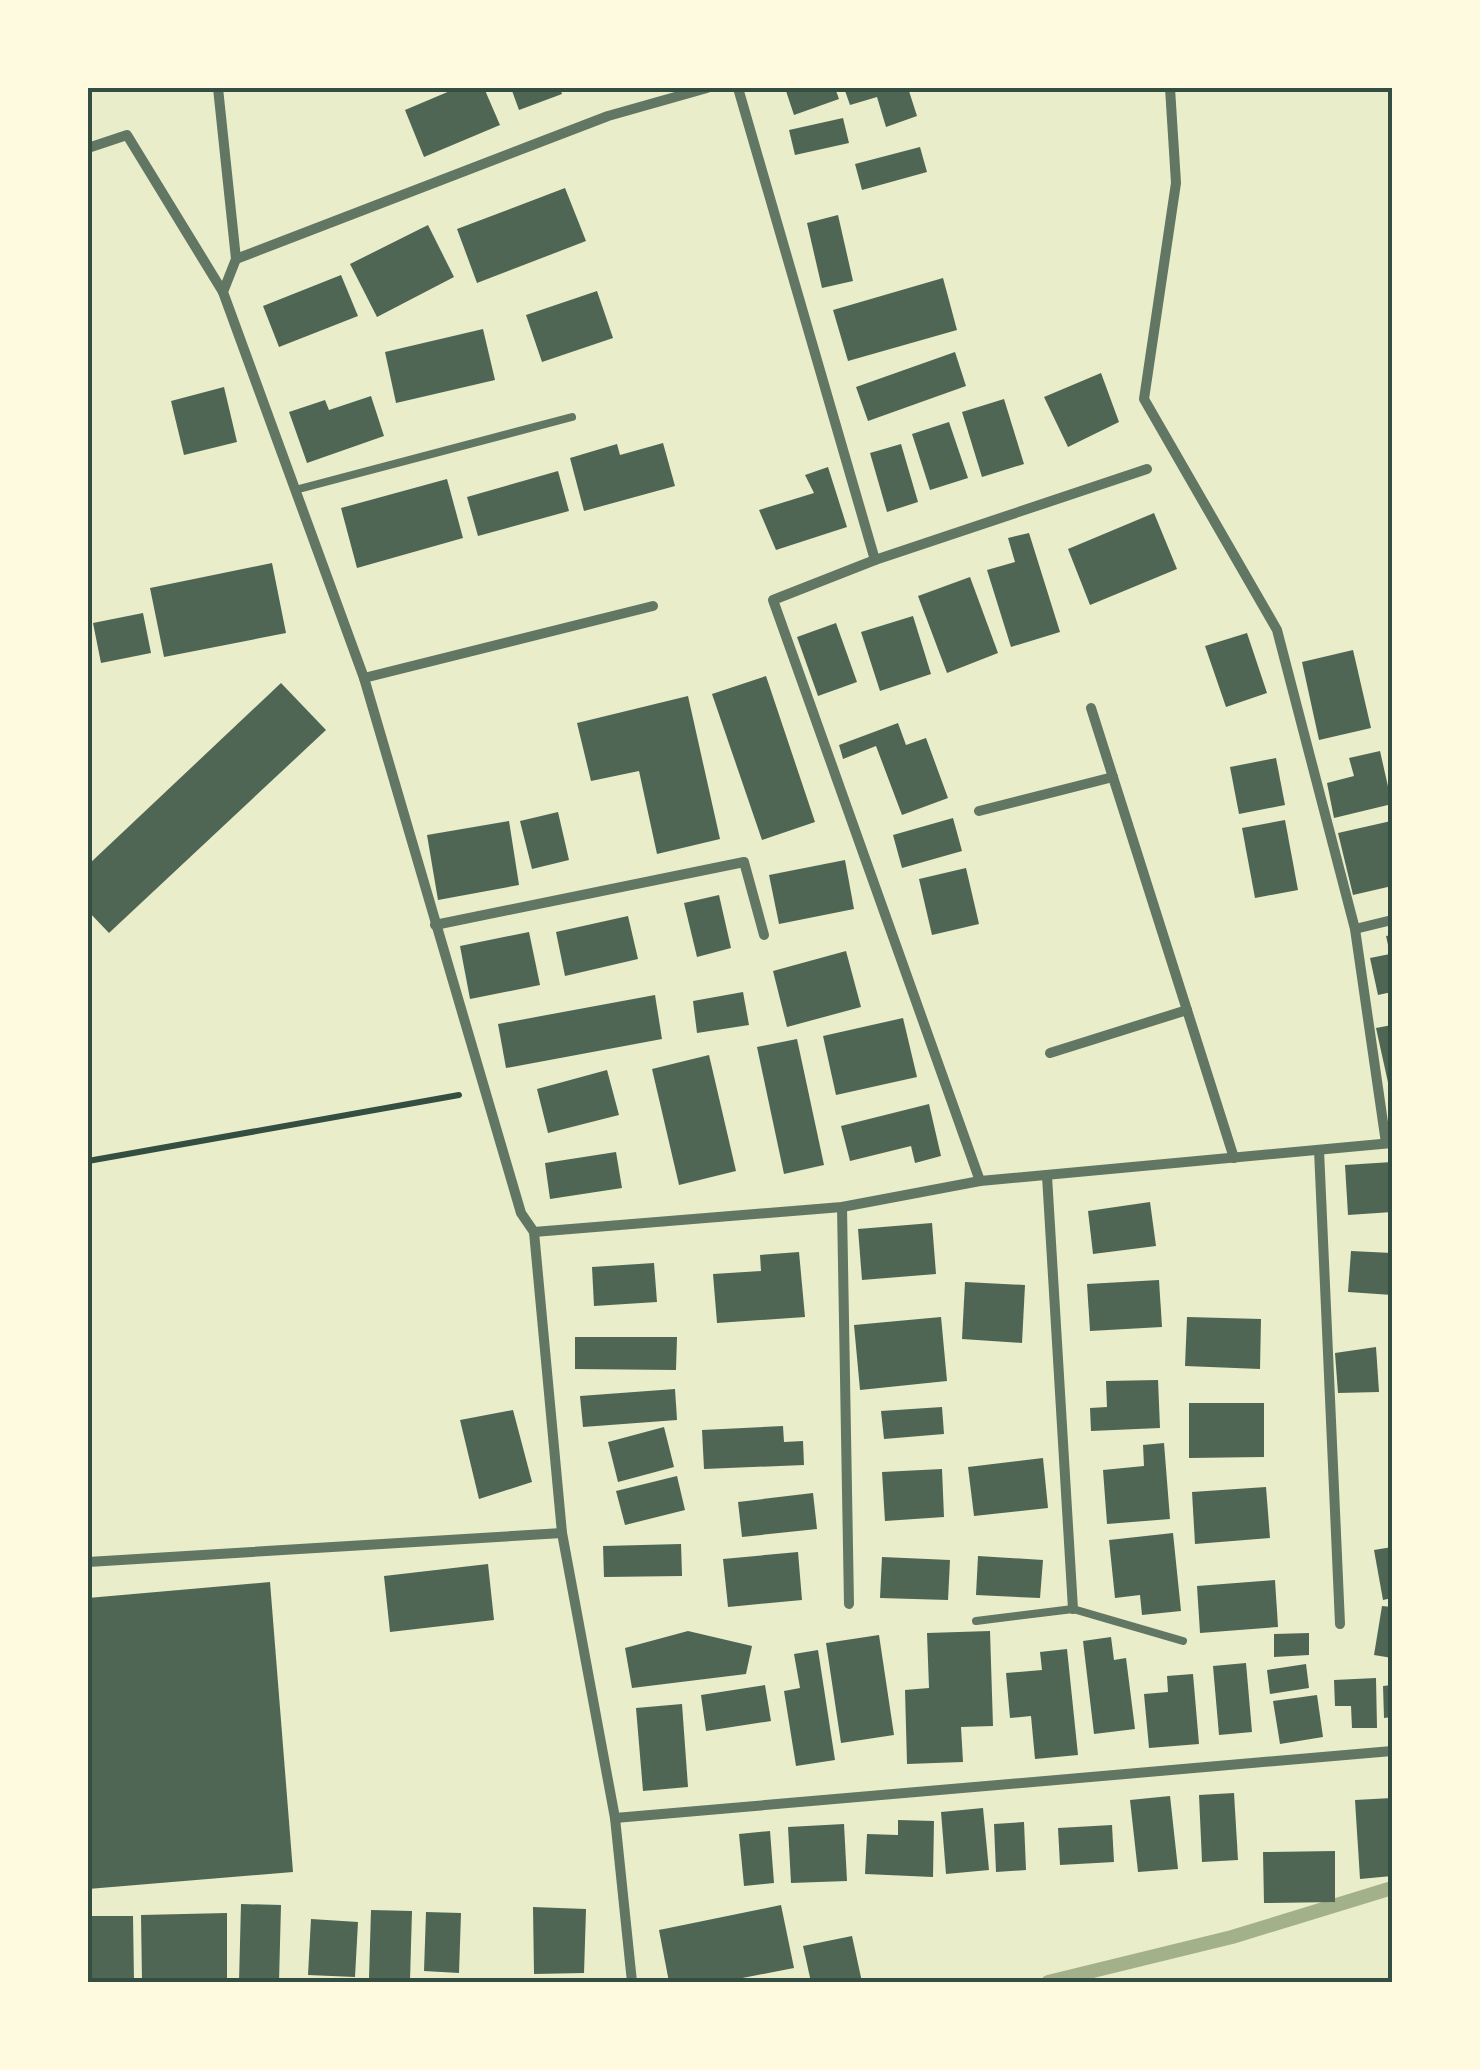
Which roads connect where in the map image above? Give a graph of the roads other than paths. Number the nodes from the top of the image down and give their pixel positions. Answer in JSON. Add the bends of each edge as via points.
{"nodes":[{"id":1,"x":218,"y":88,"type":"edge"},
{"id":2,"x":707,"y":88,"type":"edge"},
{"id":3,"x":738,"y":88,"type":"edge"},
{"id":4,"x":1170,"y":88,"type":"edge"},
{"id":5,"x":88,"y":148,"type":"edge"},
{"id":6,"x":236,"y":259,"type":"junction"},
{"id":7,"x":223,"y":292,"type":"junction"},
{"id":8,"x":572,"y":417,"type":"dead end"},
{"id":9,"x":1146,"y":469,"type":"dead end"},
{"id":10,"x":295,"y":490,"type":"junction"},
{"id":11,"x":875,"y":560,"type":"junction"},
{"id":12,"x":653,"y":606,"type":"dead end"},
{"id":13,"x":364,"y":678,"type":"junction"},
{"id":14,"x":1092,"y":708,"type":"dead end"},
{"id":15,"x":1113,"y":777,"type":"junction"},
{"id":16,"x":979,"y":812,"type":"dead end"},
{"id":17,"x":1392,"y":920,"type":"edge"},
{"id":18,"x":435,"y":925,"type":"junction"},
{"id":19,"x":1355,"y":929,"type":"junction"},
{"id":20,"x":764,"y":934,"type":"dead end"},
{"id":21,"x":1187,"y":1010,"type":"junction"},
{"id":22,"x":1050,"y":1053,"type":"dead end"},
{"id":23,"x":1389,"y":1143,"type":"edge"},
{"id":24,"x":1319,"y":1150,"type":"junction"},
{"id":25,"x":1234,"y":1158,"type":"junction"},
{"id":26,"x":1047,"y":1176,"type":"junction"},
{"id":27,"x":980,"y":1181,"type":"junction"},
{"id":28,"x":842,"y":1207,"type":"junction"},
{"id":29,"x":534,"y":1232,"type":"junction"},
{"id":30,"x":562,"y":1533,"type":"junction"},
{"id":31,"x":88,"y":1562,"type":"edge"},
{"id":32,"x":849,"y":1604,"type":"dead end"},
{"id":33,"x":1073,"y":1609,"type":"junction"},
{"id":34,"x":976,"y":1621,"type":"dead end"},
{"id":35,"x":1340,"y":1624,"type":"dead end"},
{"id":36,"x":1183,"y":1642,"type":"dead end"},
{"id":37,"x":1392,"y":1751,"type":"edge"},
{"id":38,"x":615,"y":1818,"type":"junction"},
{"id":39,"x":632,"y":1982,"type":"edge"}],
"edges":[{"from":1,"to":6,"type":"street"},
{"from":2,"to":6,"type":"street","via":[[608,116]]},
{"from":3,"to":11,"type":"street"},
{"from":4,"to":19,"type":"street","via":[[1176,183],[1144,399],[1276,630]]},
{"from":5,"to":7,"type":"street","via":[[127,135]]},
{"from":6,"to":7,"type":"street"},
{"from":7,"to":10,"type":"street"},
{"from":8,"to":10,"type":"lane"},
{"from":9,"to":11,"type":"street"},
{"from":10,"to":13,"type":"street"},
{"from":11,"to":27,"type":"street","via":[[772,600]]},
{"from":12,"to":13,"type":"street"},
{"from":13,"to":18,"type":"street"},
{"from":14,"to":15,"type":"street"},
{"from":15,"to":16,"type":"street"},
{"from":15,"to":21,"type":"street"},
{"from":17,"to":19,"type":"street"},
{"from":18,"to":20,"type":"street","via":[[744,862]]},
{"from":18,"to":29,"type":"street","via":[[521,1213]]},
{"from":19,"to":23,"type":"street"},
{"from":21,"to":22,"type":"street"},
{"from":21,"to":25,"type":"street"},
{"from":23,"to":24,"type":"street"},
{"from":24,"to":25,"type":"street"},
{"from":24,"to":35,"type":"street"},
{"from":25,"to":26,"type":"street"},
{"from":26,"to":27,"type":"street"},
{"from":26,"to":33,"type":"street"},
{"from":27,"to":28,"type":"street"},
{"from":28,"to":29,"type":"street"},
{"from":28,"to":32,"type":"street"},
{"from":29,"to":30,"type":"street"},
{"from":30,"to":31,"type":"street"},
{"from":30,"to":38,"type":"street"},
{"from":33,"to":34,"type":"lane"},
{"from":33,"to":36,"type":"lane"},
{"from":37,"to":38,"type":"street"},
{"from":38,"to":39,"type":"street"}]}
